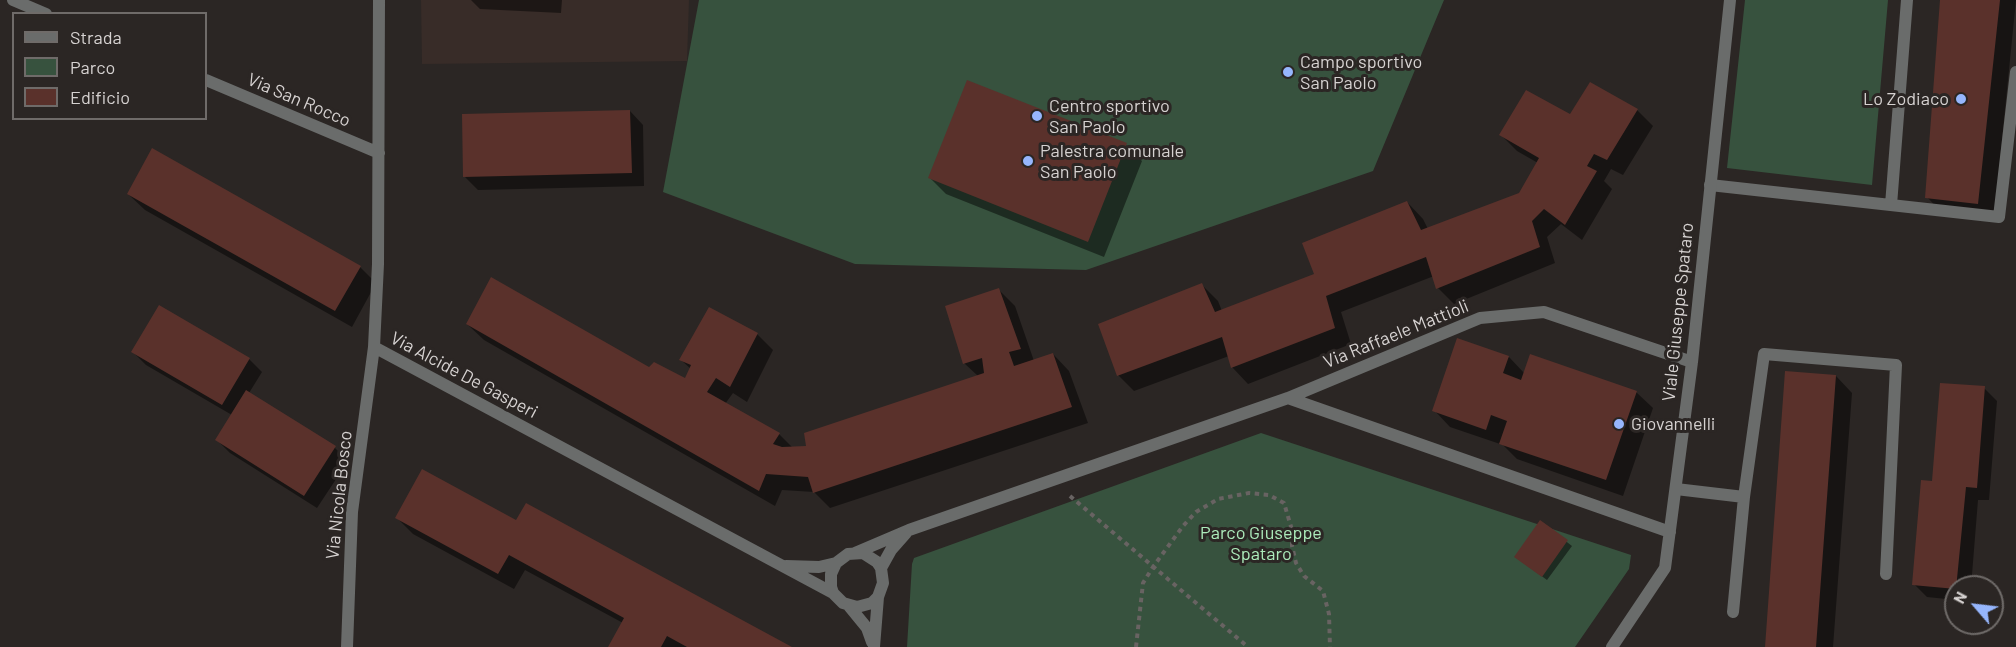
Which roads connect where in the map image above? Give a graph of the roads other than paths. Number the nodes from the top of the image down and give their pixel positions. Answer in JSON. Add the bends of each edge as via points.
{"nodes":[{"id":1,"x":13,"y":0,"type":"edge"},
{"id":2,"x":379,"y":0,"type":"edge"},
{"id":3,"x":1730,"y":0,"type":"edge"},
{"id":4,"x":1907,"y":0,"type":"edge"},
{"id":5,"x":41,"y":12,"type":"edge"},
{"id":6,"x":2016,"y":72,"type":"edge"},
{"id":7,"x":207,"y":80,"type":"edge"},
{"id":8,"x":379,"y":153,"type":"junction"},
{"id":9,"x":1710,"y":185,"type":"junction"},
{"id":10,"x":1891,"y":205,"type":"junction"},
{"id":11,"x":374,"y":347,"type":"junction"},
{"id":12,"x":1692,"y":362,"type":"junction"},
{"id":13,"x":1288,"y":398,"type":"junction"},
{"id":14,"x":1676,"y":489,"type":"junction"},
{"id":15,"x":1744,"y":497,"type":"junction"},
{"id":16,"x":909,"y":530,"type":"junction"},
{"id":17,"x":1670,"y":531,"type":"junction"},
{"id":18,"x":855,"y":553,"type":"junction"},
{"id":19,"x":836,"y":563,"type":"junction"},
{"id":20,"x":779,"y":565,"type":"junction"},
{"id":21,"x":881,"y":568,"type":"junction"},
{"id":22,"x":1886,"y":574,"type":"dead end"},
{"id":23,"x":833,"y":593,"type":"junction"},
{"id":24,"x":878,"y":597,"type":"junction"},
{"id":25,"x":849,"y":606,"type":"junction"},
{"id":26,"x":1733,"y":612,"type":"dead end"},
{"id":27,"x":347,"y":647,"type":"edge"},
{"id":28,"x":874,"y":647,"type":"edge"},
{"id":29,"x":1612,"y":647,"type":"edge"}],
"edges":[{"from":1,"to":5,"type":"street"},
{"from":2,"to":8,"type":"street","name":"Via Alcide De Gasperi"},
{"from":3,"to":9,"type":"street","name":"Viale Giuseppe Spataro"},
{"from":4,"to":10,"type":"street"},
{"from":6,"to":10,"type":"street","via":[[1999,217]]},
{"from":7,"to":8,"type":"street","name":"Via San Rocco"},
{"from":8,"to":11,"type":"street","name":"Via Alcide De Gasperi"},
{"from":9,"to":10,"type":"street"},
{"from":9,"to":12,"type":"street","name":"Viale Giuseppe Spataro"},
{"from":11,"to":20,"type":"street","name":"Via Alcide De Gasperi"},
{"from":11,"to":27,"type":"street","name":"Via Nicola Bosco","via":[[352,512]]},
{"from":12,"to":13,"type":"street","name":"Via Raffaele Mattioli","via":[[1544,312],[1480,318]]},
{"from":12,"to":14,"type":"street","name":"Viale Giuseppe Spataro"},
{"from":13,"to":16,"type":"street","name":"Via Raffaele Mattioli"},
{"from":13,"to":17,"type":"street"},
{"from":14,"to":15,"type":"street"},
{"from":14,"to":17,"type":"street","name":"Viale Giuseppe Spataro"},
{"from":15,"to":22,"type":"street","via":[[1764,354],[1896,365]]},
{"from":15,"to":26,"type":"street"},
{"from":16,"to":18,"type":"street","name":"Via Raffaele Mattioli"},
{"from":16,"to":21,"type":"street"},
{"from":17,"to":29,"type":"street","name":"Viale Giuseppe Spataro","via":[[1665,568]]},
{"from":18,"to":19,"type":"street"},
{"from":18,"to":21,"type":"street","via":[[870,557]]},
{"from":19,"to":20,"type":"street","name":"Via Alcide De Gasperi","via":[[819,567]]},
{"from":19,"to":23,"type":"street","via":[[831,574]]},
{"from":20,"to":23,"type":"street","name":"Via Alcide De Gasperi"},
{"from":21,"to":24,"type":"street","via":[[884,583]]},
{"from":23,"to":25,"type":"street"},
{"from":24,"to":25,"type":"street","via":[[865,606]]},
{"from":24,"to":28,"type":"street"},
{"from":25,"to":28,"type":"street","via":[[867,628]]}]}
